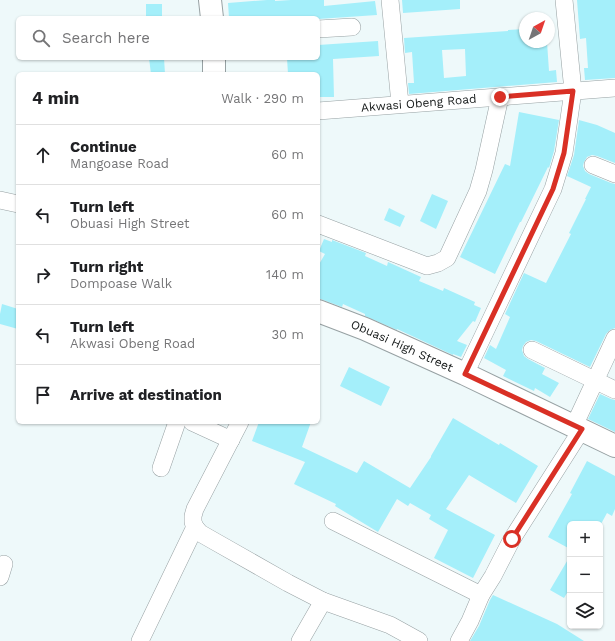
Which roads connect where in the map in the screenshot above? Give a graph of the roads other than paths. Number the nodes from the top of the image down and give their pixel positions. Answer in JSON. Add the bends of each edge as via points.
{"nodes":[{"id":1,"x":210,"y":0,"type":"edge"},
{"id":2,"x":390,"y":0,"type":"edge"},
{"id":3,"x":564,"y":0,"type":"edge"},
{"id":4,"x":212,"y":16,"type":"edge"},
{"id":5,"x":352,"y":27,"type":"dead end"},
{"id":6,"x":320,"y":30,"type":"edge"},
{"id":7,"x":214,"y":60,"type":"edge"},
{"id":8,"x":214,"y":72,"type":"edge"},
{"id":9,"x":615,"y":88,"type":"edge"},
{"id":10,"x":573,"y":91,"type":"junction"},
{"id":11,"x":500,"y":97,"type":"junction"},
{"id":12,"x":400,"y":104,"type":"junction"},
{"id":13,"x":320,"y":111,"type":"edge"},
{"id":14,"x":593,"y":165,"type":"dead end"},
{"id":15,"x":615,"y":174,"type":"edge"},
{"id":16,"x":0,"y":200,"type":"edge"},
{"id":17,"x":16,"y":204,"type":"edge"},
{"id":18,"x":320,"y":225,"type":"edge"},
{"id":19,"x":320,"y":312,"type":"edge"},
{"id":20,"x":615,"y":338,"type":"edge"},
{"id":21,"x":532,"y":350,"type":"dead end"},
{"id":22,"x":465,"y":374,"type":"junction"},
{"id":23,"x":596,"y":380,"type":"junction"},
{"id":24,"x":615,"y":390,"type":"edge"},
{"id":25,"x":176,"y":424,"type":"edge"},
{"id":26,"x":196,"y":424,"type":"edge"},
{"id":27,"x":239,"y":424,"type":"edge"},
{"id":28,"x":578,"y":428,"type":"junction"},
{"id":29,"x":231,"y":440,"type":"junction"},
{"id":30,"x":615,"y":446,"type":"edge"},
{"id":31,"x":161,"y":468,"type":"dead end"},
{"id":32,"x":333,"y":521,"type":"dead end"},
{"id":33,"x":195,"y":527,"type":"junction"},
{"id":34,"x":481,"y":595,"type":"junction"},
{"id":35,"x":323,"y":601,"type":"junction"},
{"id":36,"x":140,"y":641,"type":"edge"},
{"id":37,"x":300,"y":641,"type":"edge"},
{"id":38,"x":419,"y":641,"type":"edge"},
{"id":39,"x":459,"y":641,"type":"edge"}],
"edges":[{"from":1,"to":4,"type":"main road"},
{"from":2,"to":12,"type":"street"},
{"from":3,"to":10,"type":"street"},
{"from":5,"to":6,"type":"street"},
{"from":7,"to":8,"type":"main road"},
{"from":9,"to":10,"type":"street","name":"Akwasi Obeng Road"},
{"from":10,"to":11,"type":"street","name":"Akwasi Obeng Road"},
{"from":10,"to":22,"type":"street","via":[[564,153],[553,189]]},
{"from":11,"to":12,"type":"street","name":"Akwasi Obeng Road"},
{"from":11,"to":18,"type":"street","via":[[478,191],[447,258],[427,266]]},
{"from":12,"to":13,"type":"street","name":"Akwasi Obeng Road"},
{"from":14,"to":15,"type":"street"},
{"from":16,"to":17,"type":"street"},
{"from":19,"to":22,"type":"main road","name":"Obuasi High Street"},
{"from":20,"to":23,"type":"street"},
{"from":21,"to":23,"type":"street"},
{"from":22,"to":28,"type":"main road","name":"Obuasi High Street"},
{"from":23,"to":24,"type":"street"},
{"from":23,"to":28,"type":"street"},
{"from":25,"to":31,"type":"street"},
{"from":26,"to":29,"type":"street"},
{"from":27,"to":29,"type":"street"},
{"from":28,"to":30,"type":"main road","name":"Obuasi High Street"},
{"from":28,"to":34,"type":"street"},
{"from":29,"to":33,"type":"street","via":[[195,509]]},
{"from":32,"to":34,"type":"street"},
{"from":33,"to":35,"type":"street","via":[[200,533]]},
{"from":33,"to":36,"type":"street"},
{"from":34,"to":39,"type":"street"},
{"from":35,"to":37,"type":"street"},
{"from":35,"to":38,"type":"street","via":[[390,626]]}]}
